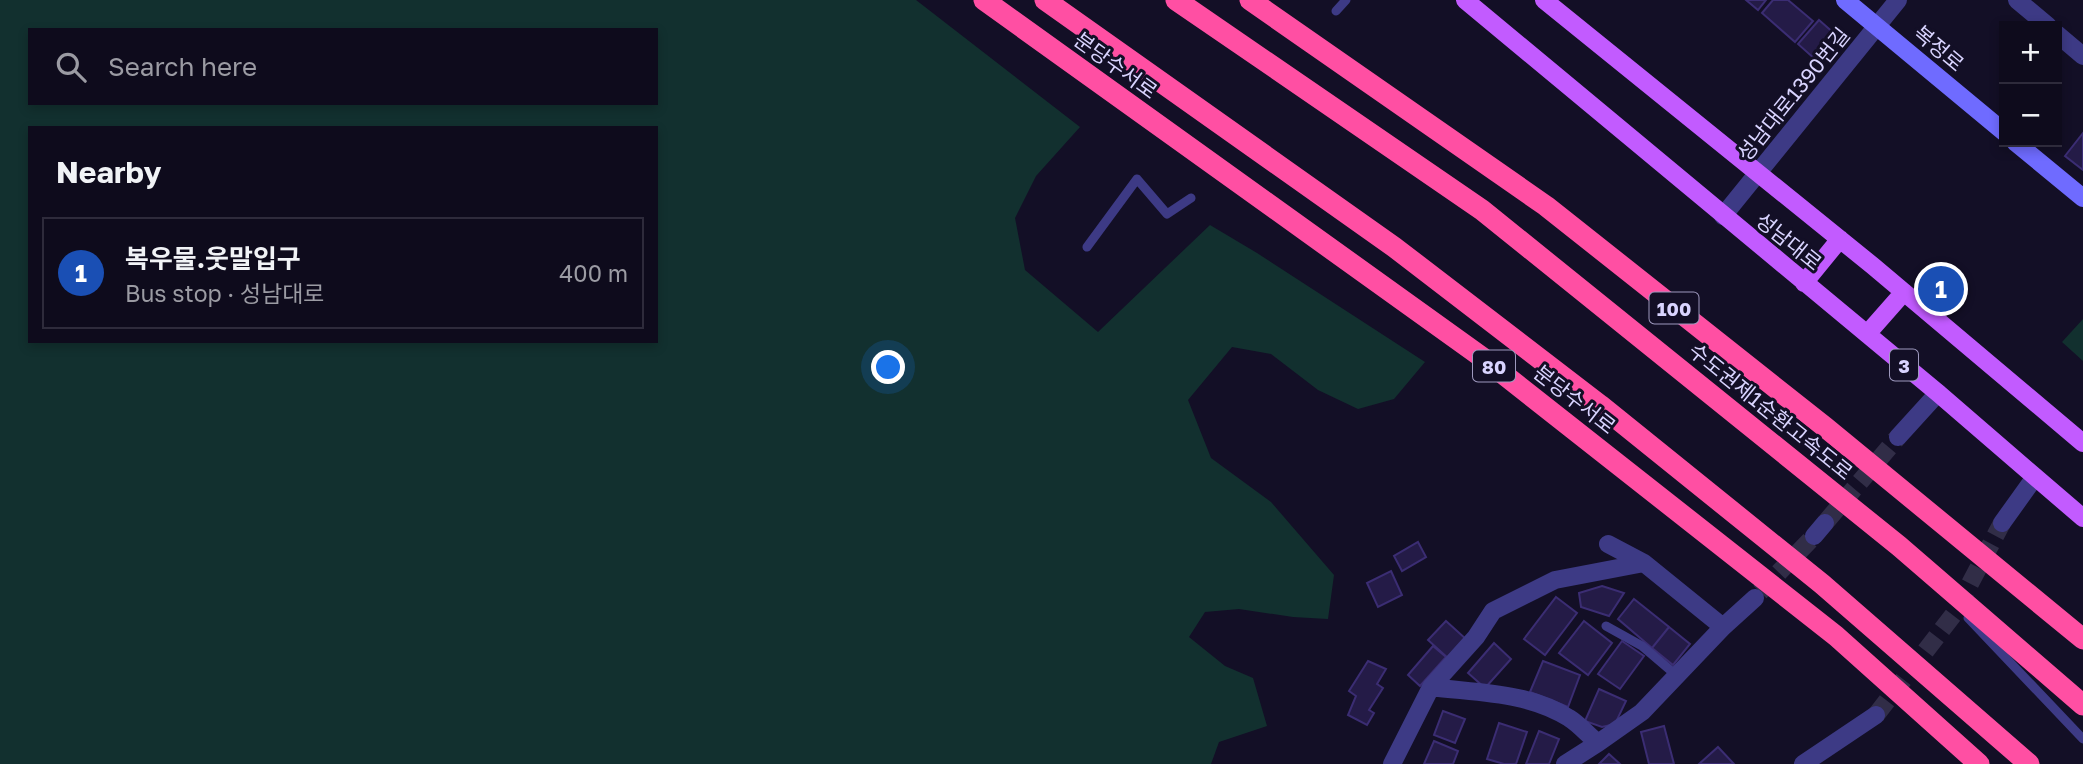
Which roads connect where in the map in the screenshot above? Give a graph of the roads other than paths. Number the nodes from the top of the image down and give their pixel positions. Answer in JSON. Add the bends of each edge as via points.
{"nodes":[{"id":1,"x":984,"y":0,"type":"edge"},
{"id":2,"x":1045,"y":0,"type":"edge"},
{"id":3,"x":1177,"y":0,"type":"edge"},
{"id":4,"x":1250,"y":0,"type":"edge"},
{"id":5,"x":1346,"y":0,"type":"edge"},
{"id":6,"x":1465,"y":0,"type":"edge"},
{"id":7,"x":1544,"y":0,"type":"edge"},
{"id":8,"x":1844,"y":0,"type":"edge"},
{"id":9,"x":1898,"y":0,"type":"edge"},
{"id":10,"x":2017,"y":0,"type":"edge"},
{"id":11,"x":1336,"y":12,"type":"dead end"},
{"id":12,"x":2042,"y":21,"type":"edge"},
{"id":13,"x":1877,"y":26,"type":"junction"},
{"id":14,"x":2062,"y":38,"type":"edge"},
{"id":15,"x":2083,"y":57,"type":"edge"},
{"id":16,"x":1999,"y":128,"type":"edge"},
{"id":17,"x":2021,"y":147,"type":"edge"},
{"id":18,"x":1759,"y":173,"type":"junction"},
{"id":19,"x":1191,"y":198,"type":"dead end"},
{"id":20,"x":2083,"y":198,"type":"edge"},
{"id":21,"x":1723,"y":216,"type":"junction"},
{"id":22,"x":1840,"y":239,"type":"junction"},
{"id":23,"x":1087,"y":247,"type":"dead end"},
{"id":24,"x":1804,"y":283,"type":"junction"},
{"id":25,"x":1905,"y":292,"type":"junction"},
{"id":26,"x":1867,"y":334,"type":"junction"},
{"id":27,"x":1938,"y":393,"type":"junction"},
{"id":28,"x":1898,"y":437,"type":"tunnel mouth"},
{"id":29,"x":2083,"y":443,"type":"edge"},
{"id":30,"x":2035,"y":477,"type":"junction"},
{"id":31,"x":2083,"y":518,"type":"edge"},
{"id":32,"x":2003,"y":523,"type":"tunnel mouth"},
{"id":33,"x":1608,"y":544,"type":"dead end"},
{"id":34,"x":1899,"y":546,"type":"junction"},
{"id":35,"x":1644,"y":563,"type":"junction"},
{"id":36,"x":1755,"y":597,"type":"tunnel mouth"},
{"id":37,"x":1606,"y":626,"type":"dead end"},
{"id":38,"x":1723,"y":626,"type":"junction"},
{"id":39,"x":2083,"y":639,"type":"edge"},
{"id":40,"x":1676,"y":675,"type":"junction"},
{"id":41,"x":1431,"y":687,"type":"junction"},
{"id":42,"x":2083,"y":705,"type":"edge"},
{"id":43,"x":1876,"y":715,"type":"tunnel mouth"},
{"id":44,"x":2083,"y":739,"type":"edge"},
{"id":45,"x":1598,"y":743,"type":"junction"},
{"id":46,"x":1392,"y":764,"type":"edge"},
{"id":47,"x":1565,"y":764,"type":"edge"},
{"id":48,"x":1803,"y":764,"type":"edge"},
{"id":49,"x":1979,"y":764,"type":"edge"},
{"id":50,"x":2029,"y":764,"type":"edge"}],
"edges":[{"from":1,"to":49,"type":"highway","name":"분당수서로","number":"80","via":[[1483,358],[1836,636]]},
{"from":2,"to":50,"type":"highway","name":"분당수서로","number":"80","via":[[1394,247],[1600,405],[1822,584]]},
{"from":3,"to":34,"type":"highway","name":"수도권제1순환고속도로","number":"100","via":[[1482,211]]},
{"from":4,"to":39,"type":"highway","name":"수도권제1순환고속도로","number":"100","via":[[1546,206]]},
{"from":5,"to":11,"type":"lane"},
{"from":6,"to":21,"type":"main road","name":"성남대로","number":"3"},
{"from":7,"to":18,"type":"main road","name":"성남대로"},
{"from":8,"to":13,"type":"street","name":"복정로"},
{"from":9,"to":13,"type":"street","name":"성남대로1390번길"},
{"from":10,"to":12,"type":"street"},
{"from":13,"to":16,"type":"street","name":"복정로"},
{"from":13,"to":18,"type":"street","name":"성남대로1390번길"},
{"from":14,"to":15,"type":"street"},
{"from":17,"to":20,"type":"street"},
{"from":18,"to":21,"type":"street","name":"성남대로1390번길"},
{"from":18,"to":22,"type":"main road","name":"성남대로"},
{"from":19,"to":23,"type":"lane","via":[[1167,214],[1137,179]]},
{"from":21,"to":24,"type":"main road","name":"성남대로","number":"3"},
{"from":22,"to":24,"type":"main road"},
{"from":22,"to":25,"type":"main road","name":"성남대로"},
{"from":24,"to":26,"type":"main road","name":"성남대로","number":"3"},
{"from":25,"to":26,"type":"main road"},
{"from":25,"to":29,"type":"main road","name":"성남대로"},
{"from":26,"to":27,"type":"main road","name":"성남대로","number":"3"},
{"from":27,"to":28,"type":"street"},
{"from":27,"to":30,"type":"main road","name":"성남대로","number":"3"},
{"from":30,"to":31,"type":"main road","name":"성남대로","number":"3"},
{"from":30,"to":32,"type":"street"},
{"from":33,"to":35,"type":"street"},
{"from":34,"to":42,"type":"highway","name":"수도권제1순환고속도로","number":"100"},
{"from":34,"to":44,"type":"lane"},
{"from":35,"to":38,"type":"street"},
{"from":35,"to":41,"type":"street","via":[[1555,580],[1493,611]]},
{"from":36,"to":38,"type":"street"},
{"from":37,"to":40,"type":"lane","via":[[1642,646]]},
{"from":38,"to":40,"type":"street"},
{"from":40,"to":45,"type":"street","via":[[1642,712]]},
{"from":41,"to":45,"type":"street","via":[[1541,703],[1570,719]]},
{"from":41,"to":46,"type":"street"},
{"from":43,"to":48,"type":"street"},
{"from":45,"to":47,"type":"street"}]}
